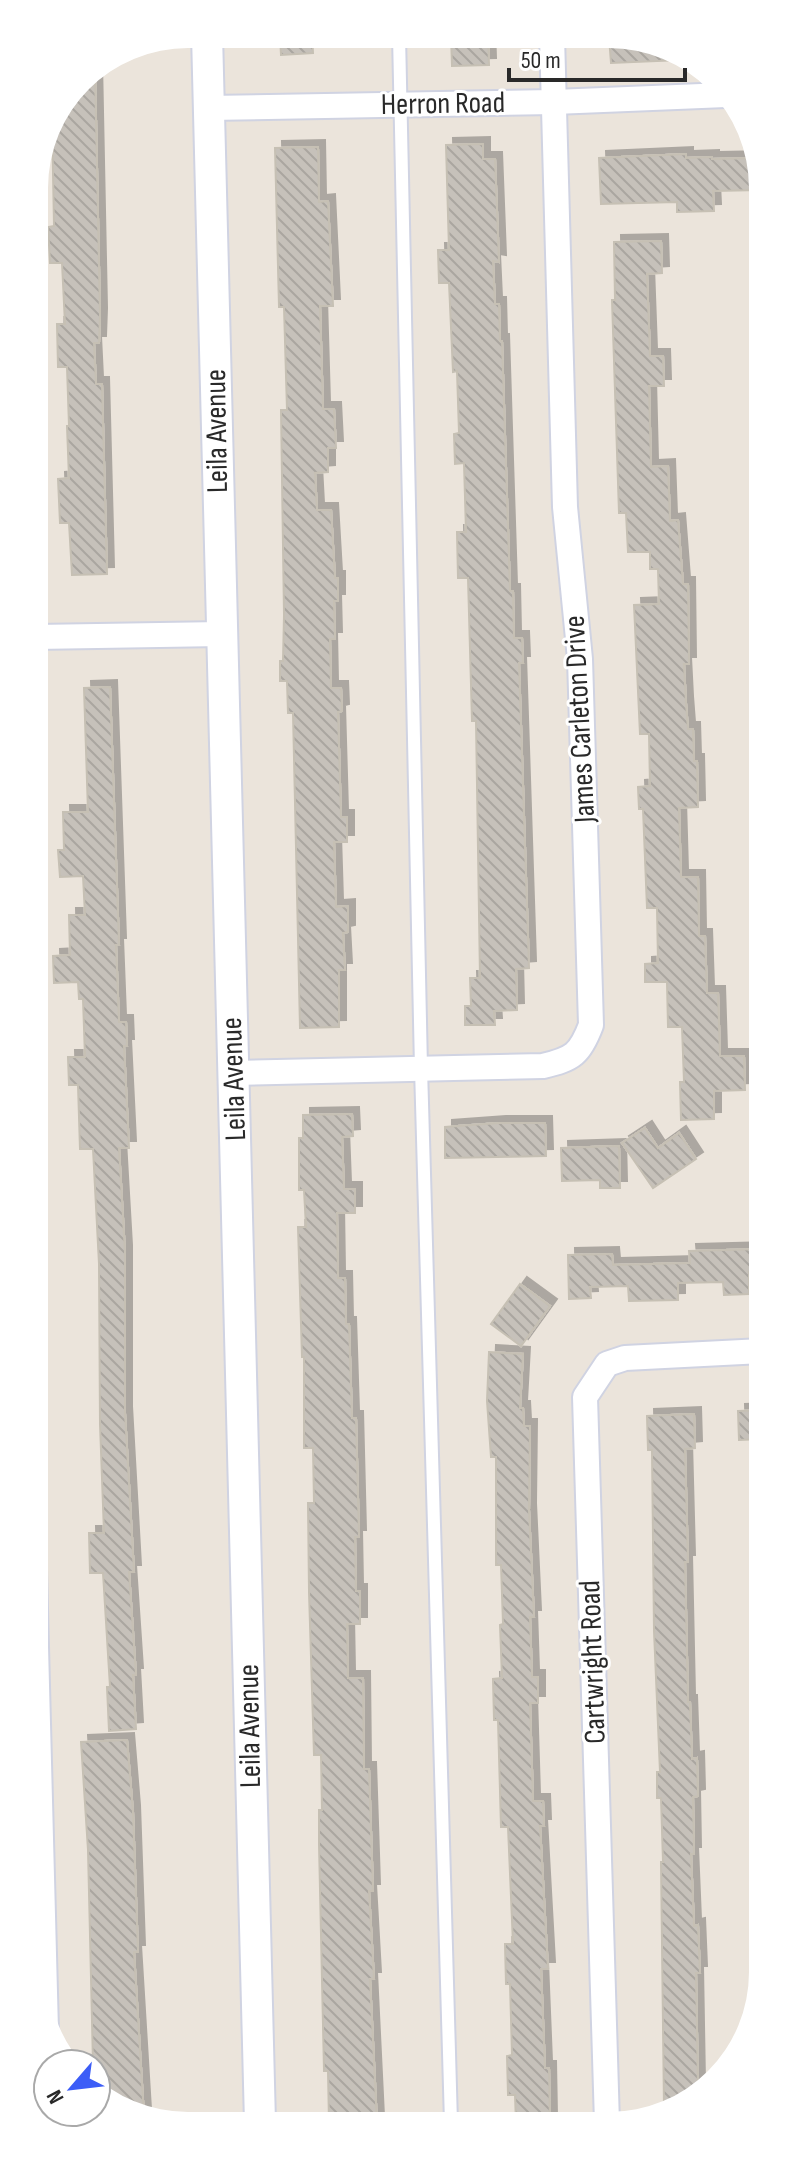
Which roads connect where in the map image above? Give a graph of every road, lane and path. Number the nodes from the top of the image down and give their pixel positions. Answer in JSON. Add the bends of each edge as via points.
{"nodes":[{"id":1,"x":207,"y":48,"type":"edge"},
{"id":2,"x":399,"y":48,"type":"edge"},
{"id":3,"x":552,"y":48,"type":"edge"},
{"id":4,"x":714,"y":96,"type":"edge"},
{"id":5,"x":554,"y":102,"type":"junction"},
{"id":6,"x":400,"y":105,"type":"junction"},
{"id":7,"x":208,"y":108,"type":"junction"},
{"id":8,"x":222,"y":634,"type":"junction"},
{"id":9,"x":48,"y":637,"type":"edge"},
{"id":10,"x":421,"y":1068,"type":"junction"},
{"id":11,"x":233,"y":1073,"type":"junction"},
{"id":12,"x":749,"y":1352,"type":"edge"},
{"id":13,"x":48,"y":1877,"type":"edge"},
{"id":14,"x":51,"y":2000,"type":"edge"},
{"id":15,"x":260,"y":2112,"type":"edge"},
{"id":16,"x":451,"y":2112,"type":"edge"},
{"id":17,"x":607,"y":2112,"type":"edge"}],
"edges":[{"from":1,"to":7,"type":"street","name":"Leila Avenue"},
{"from":2,"to":6,"type":"lane"},
{"from":3,"to":5,"type":"street","name":"James Carleton Drive"},
{"from":4,"to":5,"type":"street","name":"Herron Road"},
{"from":5,"to":6,"type":"street","name":"Herron Road"},
{"from":5,"to":10,"type":"street","name":"James Carleton Drive","via":[[565,507],[580,659],[591,1025],[583,1045],[568,1060],[515,1068]]},
{"from":6,"to":7,"type":"street","name":"Herron Road"},
{"from":6,"to":10,"type":"lane"},
{"from":7,"to":8,"type":"street","name":"Leila Avenue"},
{"from":8,"to":9,"type":"street"},
{"from":8,"to":11,"type":"street","name":"Leila Avenue"},
{"from":10,"to":11,"type":"street","name":"James Carleton Drive"},
{"from":10,"to":16,"type":"lane"},
{"from":11,"to":15,"type":"street","name":"Leila Avenue"},
{"from":12,"to":17,"type":"street","name":"Cartwright Road","via":[[625,1358],[607,1364],[585,1397]]},
{"from":13,"to":14,"type":"lane"}]}
